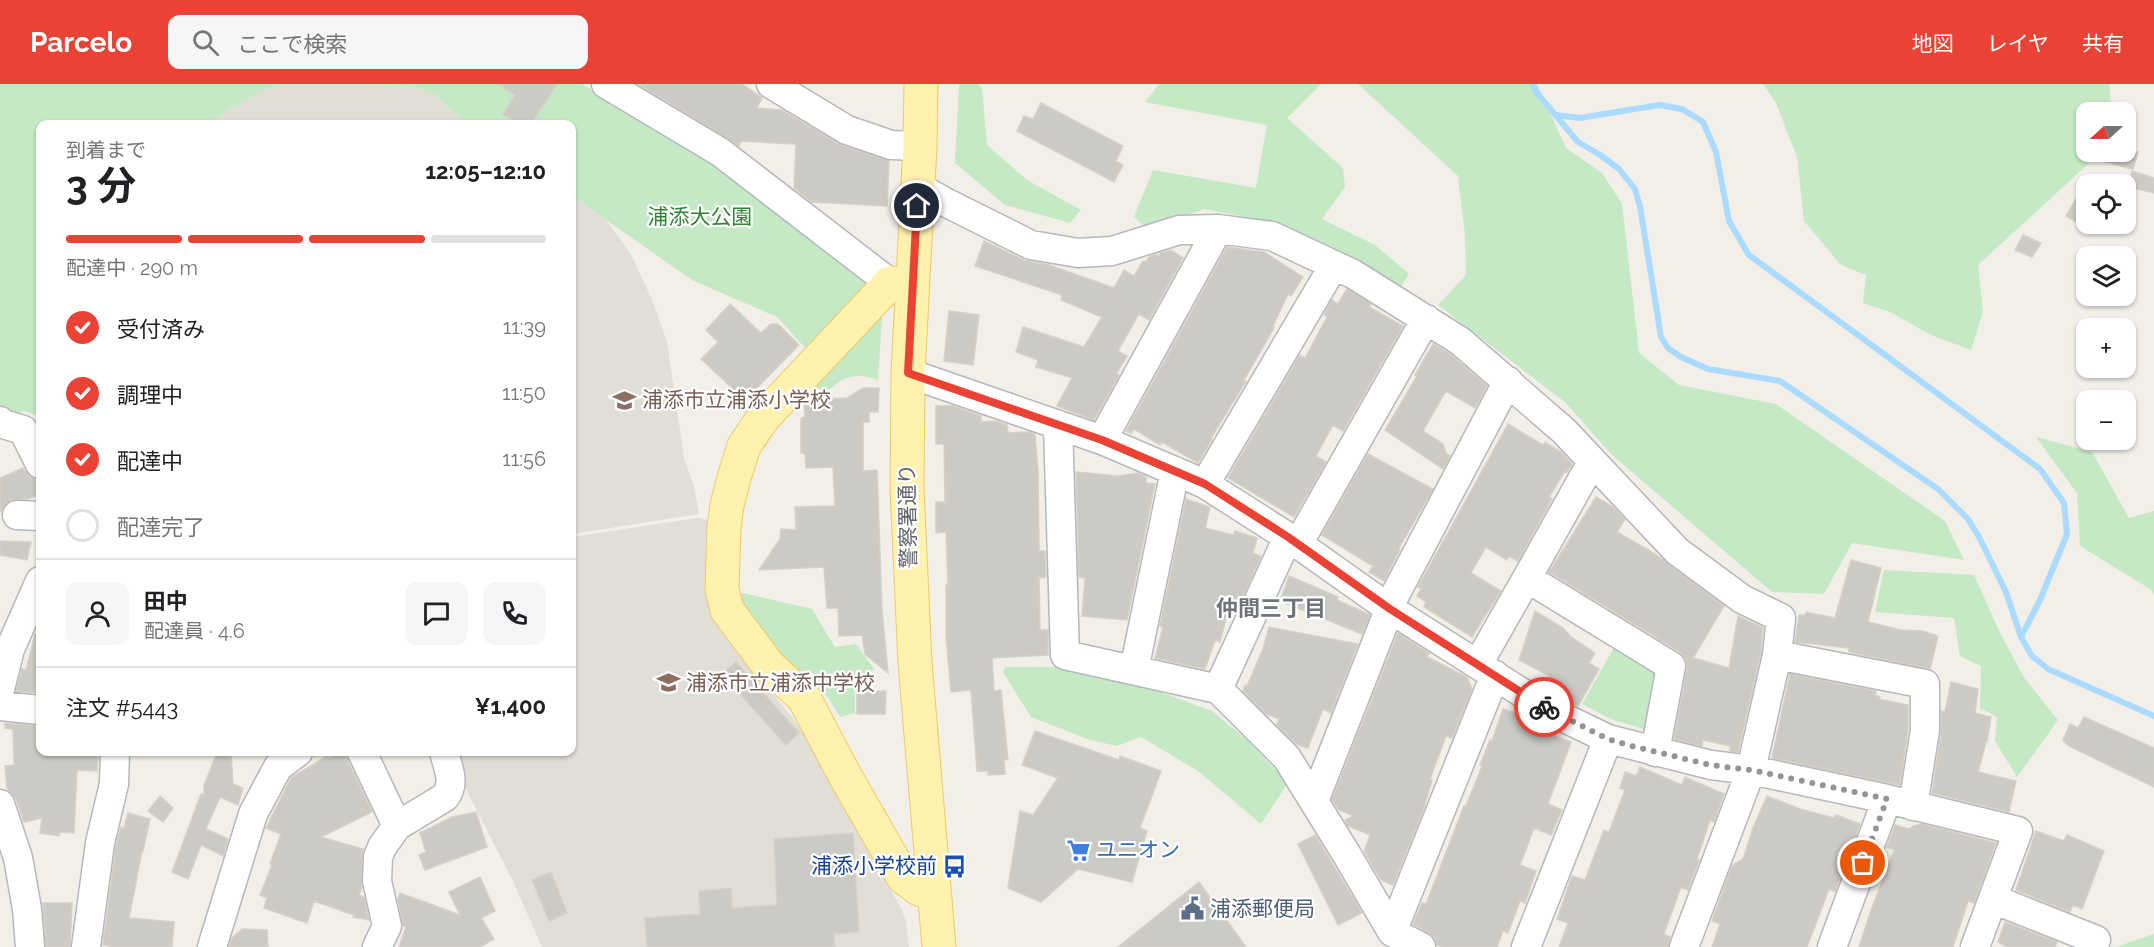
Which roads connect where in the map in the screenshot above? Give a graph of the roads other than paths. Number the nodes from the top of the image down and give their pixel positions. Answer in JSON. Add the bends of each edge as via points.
{"nodes":[{"id":1,"x":606,"y":84,"type":"edge"},
{"id":2,"x":771,"y":84,"type":"edge"},
{"id":3,"x":921,"y":84,"type":"edge"},
{"id":4,"x":920,"y":146,"type":"junction"},
{"id":5,"x":918,"y":186,"type":"junction"},
{"id":6,"x":1218,"y":229,"type":"junction"},
{"id":7,"x":1334,"y":265,"type":"junction"},
{"id":8,"x":901,"y":283,"type":"junction"},
{"id":9,"x":1426,"y":319,"type":"junction"},
{"id":10,"x":908,"y":373,"type":"junction"},
{"id":11,"x":1508,"y":381,"type":"junction"},
{"id":12,"x":0,"y":421,"type":"edge"},
{"id":13,"x":1058,"y":425,"type":"junction"},
{"id":14,"x":1102,"y":440,"type":"junction"},
{"id":15,"x":36,"y":456,"type":"edge"},
{"id":16,"x":1592,"y":462,"type":"junction"},
{"id":17,"x":1175,"y":471,"type":"junction"},
{"id":18,"x":1205,"y":484,"type":"junction"},
{"id":19,"x":1293,"y":540,"type":"junction"},
{"id":20,"x":1527,"y":578,"type":"junction"},
{"id":21,"x":36,"y":590,"type":"edge"},
{"id":22,"x":1390,"y":609,"type":"junction"},
{"id":23,"x":1777,"y":655,"type":"junction"},
{"id":24,"x":1134,"y":670,"type":"junction"},
{"id":25,"x":1487,"y":670,"type":"junction"},
{"id":26,"x":0,"y":689,"type":"edge"},
{"id":27,"x":1218,"y":689,"type":"junction"},
{"id":28,"x":0,"y":706,"type":"edge"},
{"id":29,"x":36,"y":710,"type":"edge"},
{"id":30,"x":1608,"y":739,"type":"junction"},
{"id":31,"x":1655,"y":752,"type":"junction"},
{"id":32,"x":115,"y":756,"type":"edge"},
{"id":33,"x":293,"y":756,"type":"edge"},
{"id":34,"x":364,"y":756,"type":"edge"},
{"id":35,"x":445,"y":756,"type":"edge"},
{"id":36,"x":1751,"y":770,"type":"junction"},
{"id":37,"x":1314,"y":801,"type":"junction"},
{"id":38,"x":1900,"y":803,"type":"junction"},
{"id":39,"x":0,"y":804,"type":"edge"},
{"id":40,"x":398,"y":826,"type":"junction"},
{"id":41,"x":934,"y":894,"type":"junction"},
{"id":42,"x":1993,"y":899,"type":"junction"},
{"id":43,"x":1392,"y":932,"type":"junction"},
{"id":44,"x":2096,"y":940,"type":"dead end"},
{"id":45,"x":30,"y":947,"type":"edge"},
{"id":46,"x":86,"y":947,"type":"edge"},
{"id":47,"x":212,"y":947,"type":"edge"},
{"id":48,"x":377,"y":947,"type":"edge"},
{"id":49,"x":939,"y":947,"type":"edge"},
{"id":50,"x":1421,"y":947,"type":"edge"},
{"id":51,"x":1526,"y":947,"type":"edge"},
{"id":52,"x":1684,"y":947,"type":"edge"},
{"id":53,"x":1832,"y":947,"type":"edge"},
{"id":54,"x":1975,"y":947,"type":"edge"}],
"edges":[{"from":1,"to":8,"type":"street","via":[[720,152],[837,243]]},
{"from":2,"to":4,"type":"street","via":[[847,130],[891,146]]},
{"from":3,"to":4,"type":"main road","name":"警察署通り"},
{"from":4,"to":5,"type":"main road","name":"警察署通り"},
{"from":5,"to":6,"type":"street","via":[[1031,245],[1078,253],[1112,250],[1179,230]]},
{"from":5,"to":8,"type":"main road","name":"警察署通り"},
{"from":6,"to":7,"type":"street","via":[[1272,236]]},
{"from":6,"to":14,"type":"street"},
{"from":7,"to":9,"type":"street"},
{"from":7,"to":18,"type":"street"},
{"from":8,"to":10,"type":"main road","name":"警察署通り"},
{"from":8,"to":41,"type":"main road","via":[[763,418],[744,446],[724,528],[722,589],[727,610],[769,666],[804,698],[903,877]]},
{"from":9,"to":11,"type":"street"},
{"from":9,"to":19,"type":"street"},
{"from":10,"to":13,"type":"street"},
{"from":10,"to":41,"type":"main road","name":"警察署通り","via":[[908,551]]},
{"from":11,"to":16,"type":"street"},
{"from":11,"to":22,"type":"street"},
{"from":12,"to":15,"type":"street","via":[[23,430]]},
{"from":13,"to":14,"type":"street"},
{"from":13,"to":24,"type":"street","via":[[1065,655]]},
{"from":14,"to":17,"type":"street"},
{"from":16,"to":20,"type":"street"},
{"from":16,"to":23,"type":"street","via":[[1677,551],[1742,599],[1781,618]]},
{"from":17,"to":18,"type":"street"},
{"from":17,"to":24,"type":"street"},
{"from":18,"to":19,"type":"street"},
{"from":19,"to":22,"type":"street"},
{"from":19,"to":27,"type":"street"},
{"from":20,"to":25,"type":"street"},
{"from":20,"to":31,"type":"street","via":[[1671,666]]},
{"from":21,"to":26,"type":"street","via":[[10,649]]},
{"from":22,"to":25,"type":"street"},
{"from":22,"to":37,"type":"street"},
{"from":23,"to":36,"type":"street"},
{"from":23,"to":38,"type":"street","via":[[1925,684],[1925,730]]},
{"from":24,"to":27,"type":"street"},
{"from":25,"to":30,"type":"street","via":[[1554,713]]},
{"from":25,"to":43,"type":"street"},
{"from":27,"to":37,"type":"street","via":[[1287,758]]},
{"from":28,"to":29,"type":"street"},
{"from":30,"to":31,"type":"street"},
{"from":30,"to":51,"type":"street"},
{"from":31,"to":36,"type":"street"},
{"from":32,"to":46,"type":"street","via":[[114,784],[100,843]]},
{"from":33,"to":47,"type":"street","via":[[278,767],[253,814]]},
{"from":34,"to":40,"type":"street"},
{"from":35,"to":40,"type":"street","via":[[451,790]]},
{"from":36,"to":38,"type":"street"},
{"from":36,"to":52,"type":"street"},
{"from":37,"to":43,"type":"street"},
{"from":38,"to":42,"type":"street","via":[[2018,831]]},
{"from":38,"to":53,"type":"street"},
{"from":39,"to":45,"type":"street","via":[[18,858]]},
{"from":40,"to":48,"type":"street","via":[[378,857],[377,881],[387,926]]},
{"from":41,"to":49,"type":"main road","name":"警察署通り"},
{"from":42,"to":44,"type":"street"},
{"from":42,"to":54,"type":"street"},
{"from":43,"to":50,"type":"street"}]}
